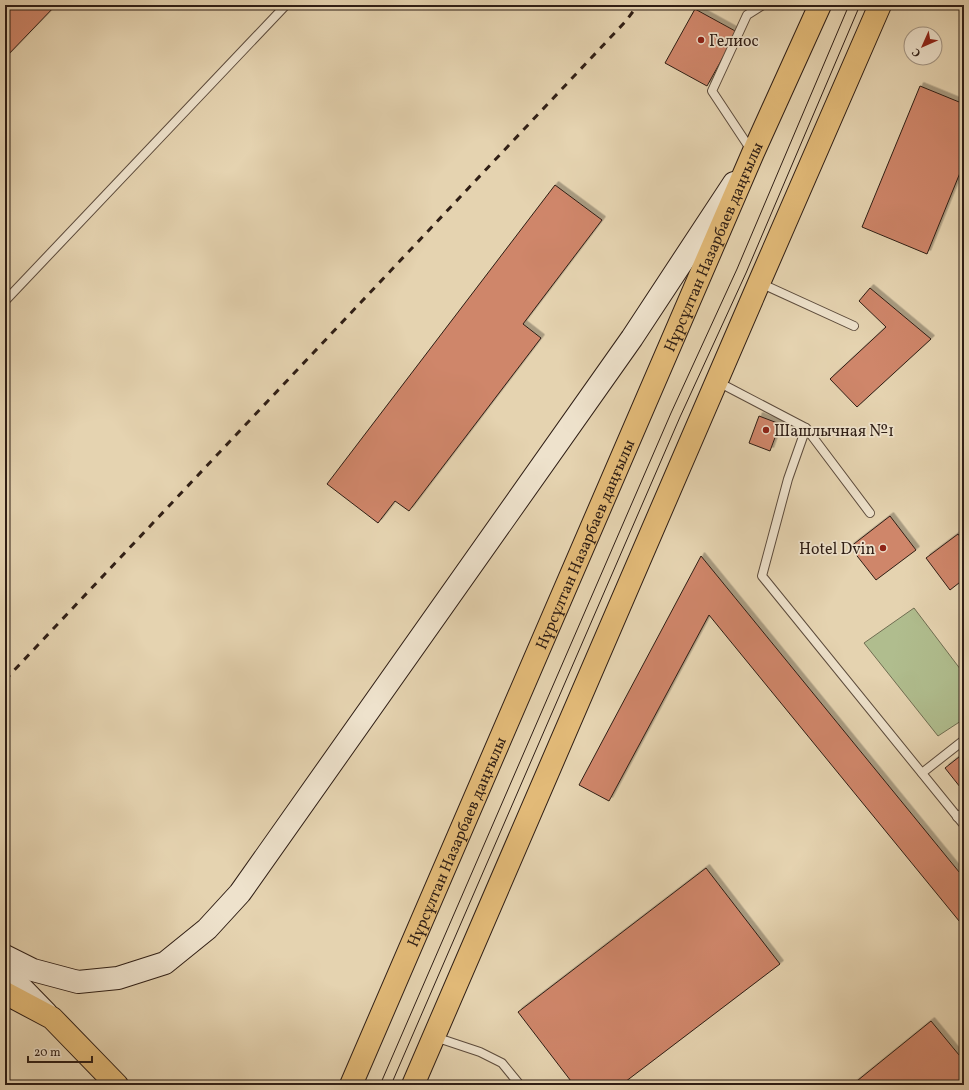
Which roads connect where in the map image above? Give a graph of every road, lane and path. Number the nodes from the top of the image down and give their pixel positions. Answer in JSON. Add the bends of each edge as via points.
{"nodes":[{"id":1,"x":286,"y":5,"type":"edge"},
{"id":2,"x":763,"y":5,"type":"edge"},
{"id":3,"x":820,"y":5,"type":"edge"},
{"id":4,"x":880,"y":5,"type":"edge"},
{"id":5,"x":753,"y":154,"type":"junction"},
{"id":6,"x":759,"y":283,"type":"junction"},
{"id":7,"x":5,"y":301,"type":"edge"},
{"id":8,"x":854,"y":326,"type":"dead end"},
{"id":9,"x":717,"y":381,"type":"junction"},
{"id":10,"x":806,"y":428,"type":"junction"},
{"id":11,"x":870,"y":513,"type":"dead end"},
{"id":12,"x":964,"y":740,"type":"edge"},
{"id":13,"x":922,"y":773,"type":"junction"},
{"id":14,"x":961,"y":814,"type":"edge"},
{"id":15,"x":964,"y":825,"type":"edge"},
{"id":16,"x":5,"y":956,"type":"edge"},
{"id":17,"x":5,"y":971,"type":"edge"},
{"id":18,"x":5,"y":993,"type":"edge"},
{"id":19,"x":52,"y":1018,"type":"junction"},
{"id":20,"x":435,"y":1037,"type":"junction"},
{"id":21,"x":117,"y":1085,"type":"edge"},
{"id":22,"x":351,"y":1085,"type":"edge"},
{"id":23,"x":413,"y":1085,"type":"edge"},
{"id":24,"x":520,"y":1085,"type":"edge"}],
"edges":[{"from":1,"to":7,"type":"lane"},
{"from":2,"to":5,"type":"lane","via":[[747,14],[712,91]]},
{"from":3,"to":5,"type":"main road","name":"Нұрсұлтан Назарбаев даңғылы"},
{"from":4,"to":6,"type":"main road"},
{"from":5,"to":16,"type":"main road","via":[[628,344],[240,893],[221,914],[207,929],[165,963],[118,978],[78,982],[34,970]]},
{"from":5,"to":22,"type":"main road","name":"Нұрсұлтан Назарбаев даңғылы"},
{"from":6,"to":8,"type":"lane"},
{"from":6,"to":9,"type":"main road"},
{"from":9,"to":10,"type":"lane"},
{"from":9,"to":20,"type":"main road"},
{"from":10,"to":11,"type":"lane"},
{"from":10,"to":13,"type":"lane","via":[[788,479],[762,576]]},
{"from":12,"to":13,"type":"lane"},
{"from":13,"to":14,"type":"lane"},
{"from":14,"to":15,"type":"lane"},
{"from":17,"to":19,"type":"main road"},
{"from":18,"to":19,"type":"main road"},
{"from":19,"to":21,"type":"main road"},
{"from":20,"to":23,"type":"main road"},
{"from":20,"to":24,"type":"lane","via":[[480,1052],[502,1064]]}]}
